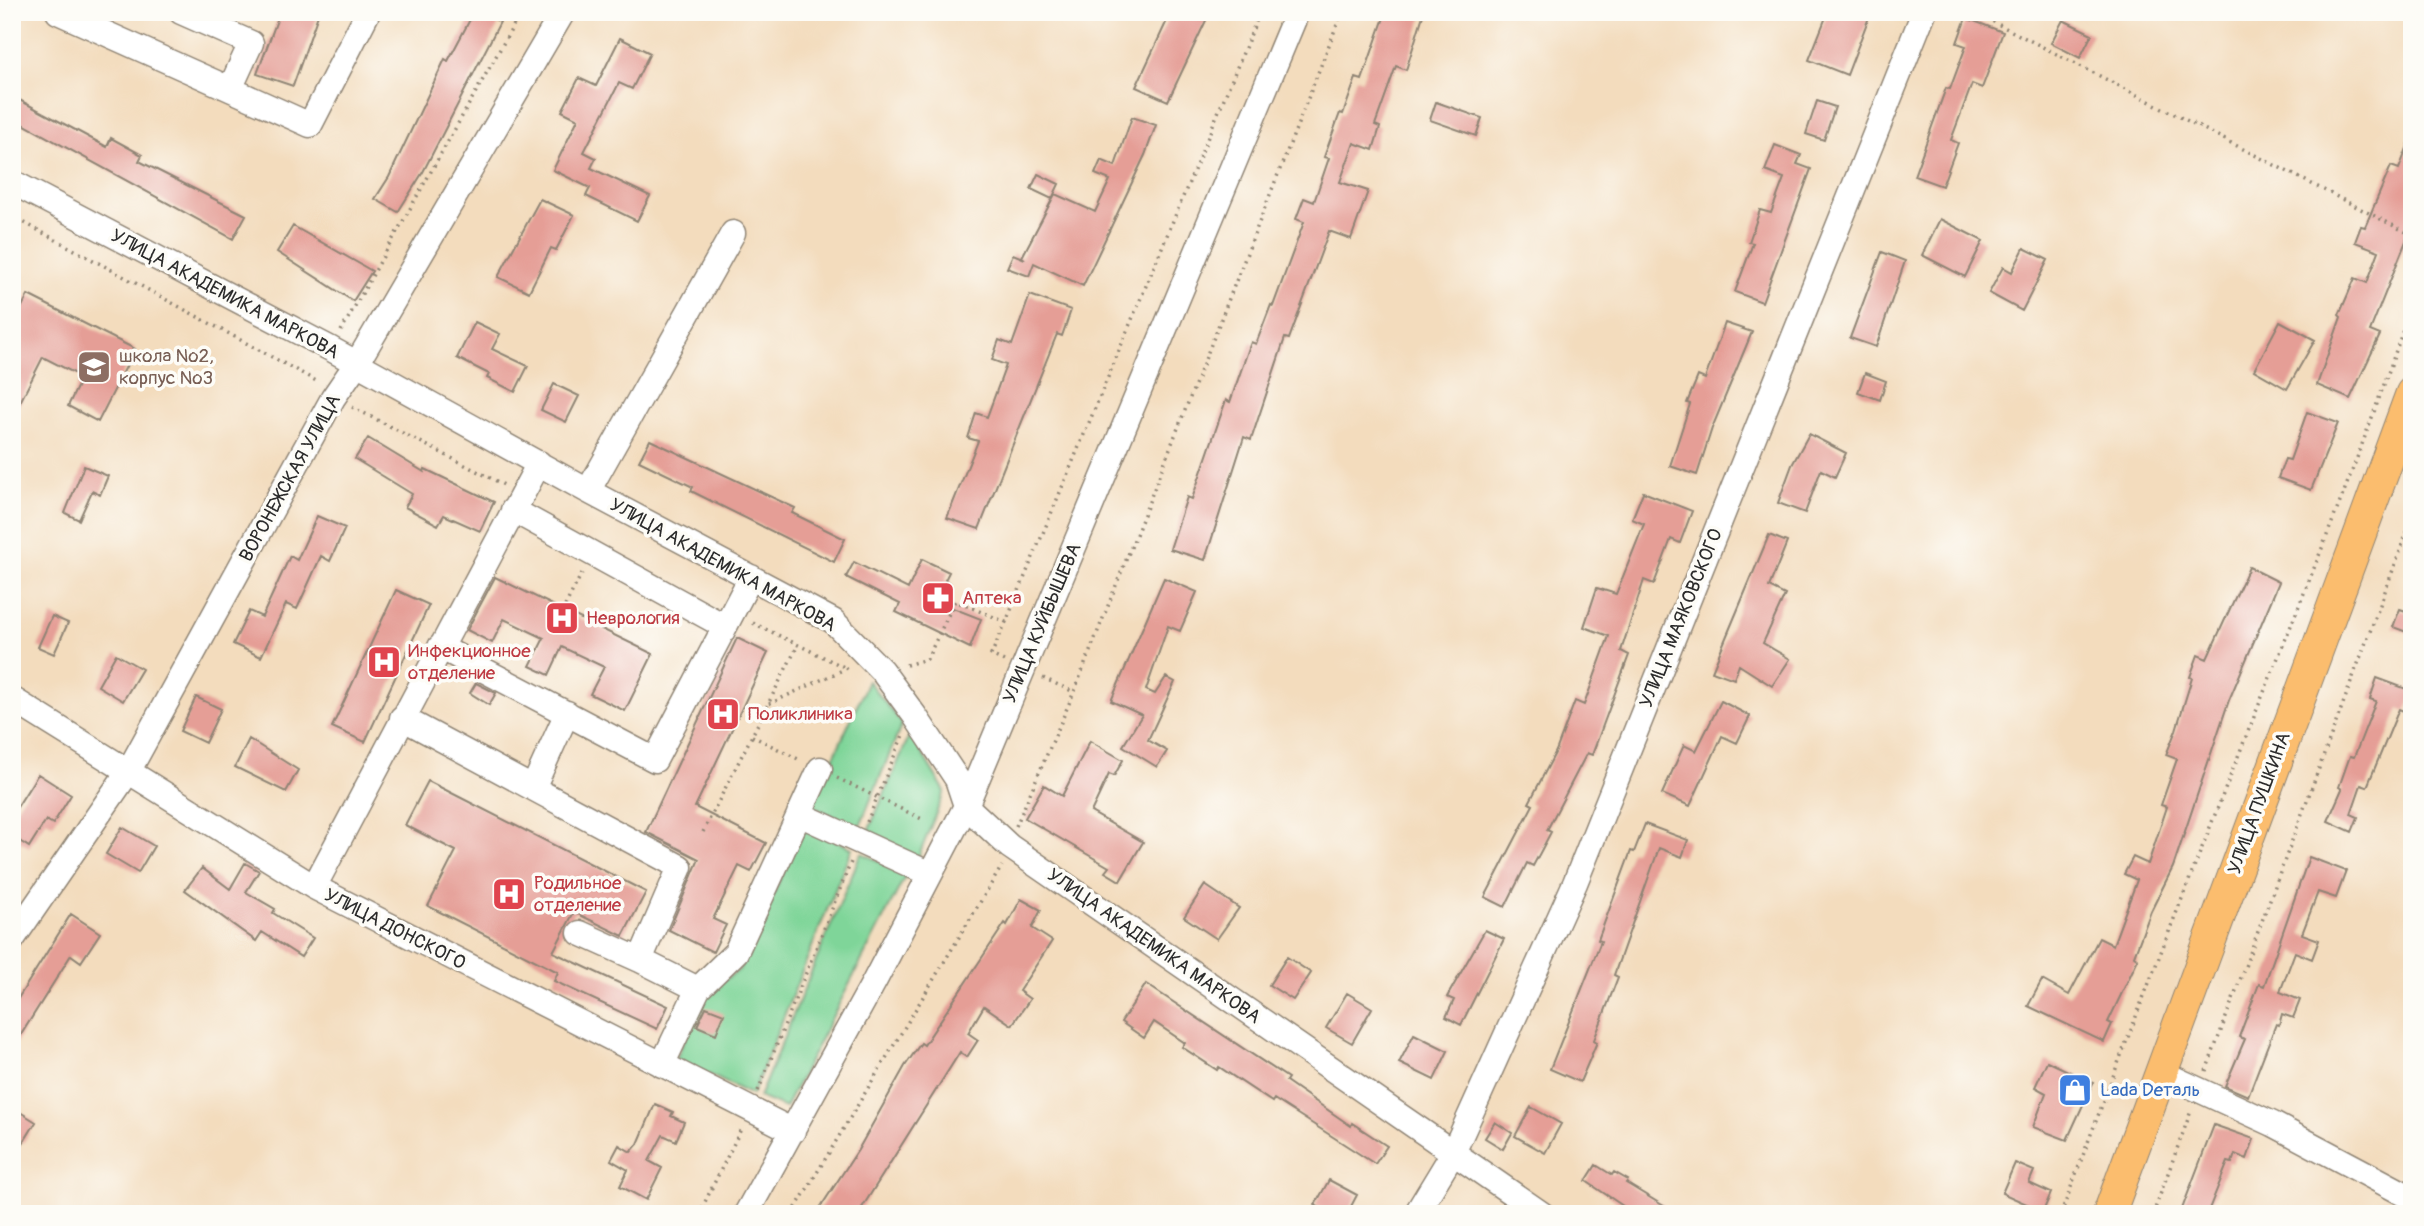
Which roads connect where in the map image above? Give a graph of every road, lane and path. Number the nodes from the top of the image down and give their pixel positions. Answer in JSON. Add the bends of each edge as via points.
{"nodes":[{"id":1,"x":181,"y":12,"type":"edge"},
{"id":2,"x":368,"y":12,"type":"edge"},
{"id":3,"x":521,"y":12,"type":"edge"},
{"id":4,"x":563,"y":12,"type":"edge"},
{"id":5,"x":1260,"y":12,"type":"edge"},
{"id":6,"x":1297,"y":12,"type":"edge"},
{"id":7,"x":1342,"y":12,"type":"edge"},
{"id":8,"x":1924,"y":12,"type":"edge"},
{"id":9,"x":1974,"y":12,"type":"edge"},
{"id":10,"x":63,"y":13,"type":"edge"},
{"id":11,"x":230,"y":89,"type":"junction"},
{"id":12,"x":12,"y":182,"type":"edge"},
{"id":13,"x":12,"y":216,"type":"edge"},
{"id":14,"x":733,"y":233,"type":"dead end"},
{"id":15,"x":2412,"y":235,"type":"edge"},
{"id":16,"x":2412,"y":303,"type":"edge"},
{"id":17,"x":331,"y":349,"type":"junction"},
{"id":18,"x":357,"y":363,"type":"junction"},
{"id":19,"x":2412,"y":393,"type":"edge"},
{"id":20,"x":333,"y":398,"type":"junction"},
{"id":21,"x":2404,"y":430,"type":"edge"},
{"id":22,"x":539,"y":463,"type":"junction"},
{"id":23,"x":588,"y":492,"type":"junction"},
{"id":24,"x":517,"y":502,"type":"junction"},
{"id":25,"x":2412,"y":519,"type":"edge"},
{"id":26,"x":751,"y":577,"type":"junction"},
{"id":27,"x":727,"y":619,"type":"junction"},
{"id":28,"x":798,"y":645,"type":"junction"},
{"id":29,"x":440,"y":647,"type":"junction"},
{"id":30,"x":847,"y":668,"type":"junction"},
{"id":31,"x":882,"y":671,"type":"junction"},
{"id":32,"x":12,"y":699,"type":"edge"},
{"id":33,"x":768,"y":704,"type":"junction"},
{"id":34,"x":567,"y":713,"type":"junction"},
{"id":35,"x":915,"y":716,"type":"junction"},
{"id":36,"x":402,"y":718,"type":"junction"},
{"id":37,"x":820,"y":769,"type":"dead end"},
{"id":38,"x":128,"y":772,"type":"junction"},
{"id":39,"x":533,"y":788,"type":"junction"},
{"id":40,"x":966,"y":806,"type":"junction"},
{"id":41,"x":799,"y":814,"type":"junction"},
{"id":42,"x":703,"y":832,"type":"dead end"},
{"id":43,"x":1016,"y":836,"type":"junction"},
{"id":44,"x":860,"y":841,"type":"junction"},
{"id":45,"x":930,"y":874,"type":"junction"},
{"id":46,"x":313,"y":887,"type":"junction"},
{"id":47,"x":580,"y":933,"type":"dead end"},
{"id":48,"x":12,"y":940,"type":"edge"},
{"id":49,"x":640,"y":960,"type":"junction"},
{"id":50,"x":698,"y":989,"type":"junction"},
{"id":51,"x":662,"y":1065,"type":"junction"},
{"id":52,"x":2160,"y":1072,"type":"junction"},
{"id":53,"x":2199,"y":1090,"type":"junction"},
{"id":54,"x":750,"y":1110,"type":"junction"},
{"id":55,"x":793,"y":1131,"type":"junction"},
{"id":56,"x":1453,"y":1153,"type":"junction"},
{"id":57,"x":2412,"y":1198,"type":"edge"},
{"id":58,"x":699,"y":1214,"type":"edge"},
{"id":59,"x":746,"y":1214,"type":"edge"},
{"id":60,"x":792,"y":1214,"type":"edge"},
{"id":61,"x":1416,"y":1214,"type":"edge"},
{"id":62,"x":1542,"y":1214,"type":"edge"},
{"id":63,"x":2061,"y":1214,"type":"edge"},
{"id":64,"x":2109,"y":1214,"type":"edge"},
{"id":65,"x":2153,"y":1214,"type":"edge"}],
"edges":[{"from":1,"to":11,"type":"street","via":[[251,43]]},
{"from":2,"to":11,"type":"street","via":[[310,125]]},
{"from":3,"to":17,"type":"path"},
{"from":4,"to":18,"type":"street","name":"ВОРОНЕЖСКАЯ УЛИЦА"},
{"from":5,"to":31,"type":"path","via":[[1006,622],[955,601],[927,659]]},
{"from":6,"to":40,"type":"street","name":"УЛИЦА КУЙБЫШЕВА"},
{"from":7,"to":43,"type":"path"},
{"from":8,"to":56,"type":"street","name":"УЛИЦА МАЯКОВСКОГО","via":[[1575,883]]},
{"from":9,"to":15,"type":"path"},
{"from":10,"to":11,"type":"street"},
{"from":12,"to":17,"type":"street","name":"УЛИЦА АКАДЕМИКА МАРКОВА"},
{"from":13,"to":20,"type":"path","via":[[317,382]]},
{"from":14,"to":23,"type":"street"},
{"from":16,"to":63,"type":"path","via":[[2316,564],[2132,1023]]},
{"from":17,"to":18,"type":"street","name":"УЛИЦА АКАДЕМИКА МАРКОВА"},
{"from":18,"to":20,"type":"street","name":"ВОРОНЕЖСКАЯ УЛИЦА"},
{"from":18,"to":22,"type":"street","name":"УЛИЦА АКАДЕМИКА МАРКОВА"},
{"from":19,"to":21,"type":"main road","name":"УЛИЦА ПУШКИНА"},
{"from":20,"to":24,"type":"path"},
{"from":20,"to":38,"type":"street","name":"ВОРОНЕЖСКАЯ УЛИЦА"},
{"from":21,"to":52,"type":"main road","name":"УЛИЦА ПУШКИНА"},
{"from":22,"to":23,"type":"street","name":"УЛИЦА АКАДЕМИКА МАРКОВА"},
{"from":22,"to":24,"type":"street"},
{"from":23,"to":26,"type":"street","name":"УЛИЦА АКАДЕМИКА МАРКОВА"},
{"from":24,"to":27,"type":"street"},
{"from":24,"to":29,"type":"street"},
{"from":25,"to":53,"type":"path"},
{"from":26,"to":27,"type":"street"},
{"from":26,"to":31,"type":"street","name":"УЛИЦА АКАДЕМИКА МАРКОВА","via":[[833,621]]},
{"from":27,"to":28,"type":"path"},
{"from":27,"to":34,"type":"street","via":[[656,760]]},
{"from":28,"to":30,"type":"path"},
{"from":28,"to":33,"type":"path"},
{"from":29,"to":34,"type":"street"},
{"from":29,"to":36,"type":"street"},
{"from":30,"to":31,"type":"path","via":[[866,678]]},
{"from":30,"to":33,"type":"path"},
{"from":31,"to":35,"type":"street","name":"УЛИЦА АКАДЕМИКА МАРКОВА"},
{"from":32,"to":38,"type":"street","name":"УЛИЦА ДОНСКОГО"},
{"from":33,"to":42,"type":"path"},
{"from":34,"to":39,"type":"street"},
{"from":35,"to":40,"type":"street","name":"УЛИЦА АКАДЕМИКА МАРКОВА","via":[[957,779]]},
{"from":35,"to":44,"type":"path","via":[[907,724]]},
{"from":36,"to":39,"type":"street"},
{"from":36,"to":46,"type":"street"},
{"from":37,"to":41,"type":"street"},
{"from":38,"to":46,"type":"street","name":"УЛИЦА ДОНСКОГО"},
{"from":38,"to":48,"type":"street","name":"ВОРОНЕЖСКАЯ УЛИЦА"},
{"from":39,"to":49,"type":"street","via":[[680,867]]},
{"from":40,"to":43,"type":"street","name":"УЛИЦА АКАДЕМИКА МАРКОВА"},
{"from":40,"to":45,"type":"street","name":"УЛИЦА КУЙБЫШЕВА"},
{"from":41,"to":44,"type":"street"},
{"from":41,"to":50,"type":"street","via":[[736,952]]},
{"from":43,"to":56,"type":"street","name":"УЛИЦА АКАДЕМИКА МАРКОВА"},
{"from":43,"to":60,"type":"path","via":[[995,881]]},
{"from":44,"to":45,"type":"street"},
{"from":44,"to":54,"type":"path"},
{"from":45,"to":55,"type":"street","name":"УЛИЦА КУЙБЫШЕВА"},
{"from":46,"to":51,"type":"street","name":"УЛИЦА ДОНСКОГО"},
{"from":47,"to":49,"type":"street"},
{"from":49,"to":50,"type":"street"},
{"from":50,"to":51,"type":"street"},
{"from":51,"to":54,"type":"street","name":"УЛИЦА ДОНСКОГО"},
{"from":52,"to":53,"type":"street"},
{"from":52,"to":64,"type":"main road","name":"УЛИЦА ПУШКИНА"},
{"from":53,"to":57,"type":"street"},
{"from":53,"to":65,"type":"path"},
{"from":54,"to":55,"type":"street","name":"УЛИЦА ДОНСКОГО"},
{"from":54,"to":58,"type":"path"},
{"from":55,"to":59,"type":"street","name":"УЛИЦА КУЙБЫШЕВА"},
{"from":56,"to":61,"type":"street","name":"УЛИЦА МАЯКОВСКОГО"},
{"from":56,"to":62,"type":"street","name":"УЛИЦА АКАДЕМИКА МАРКОВА"}]}
